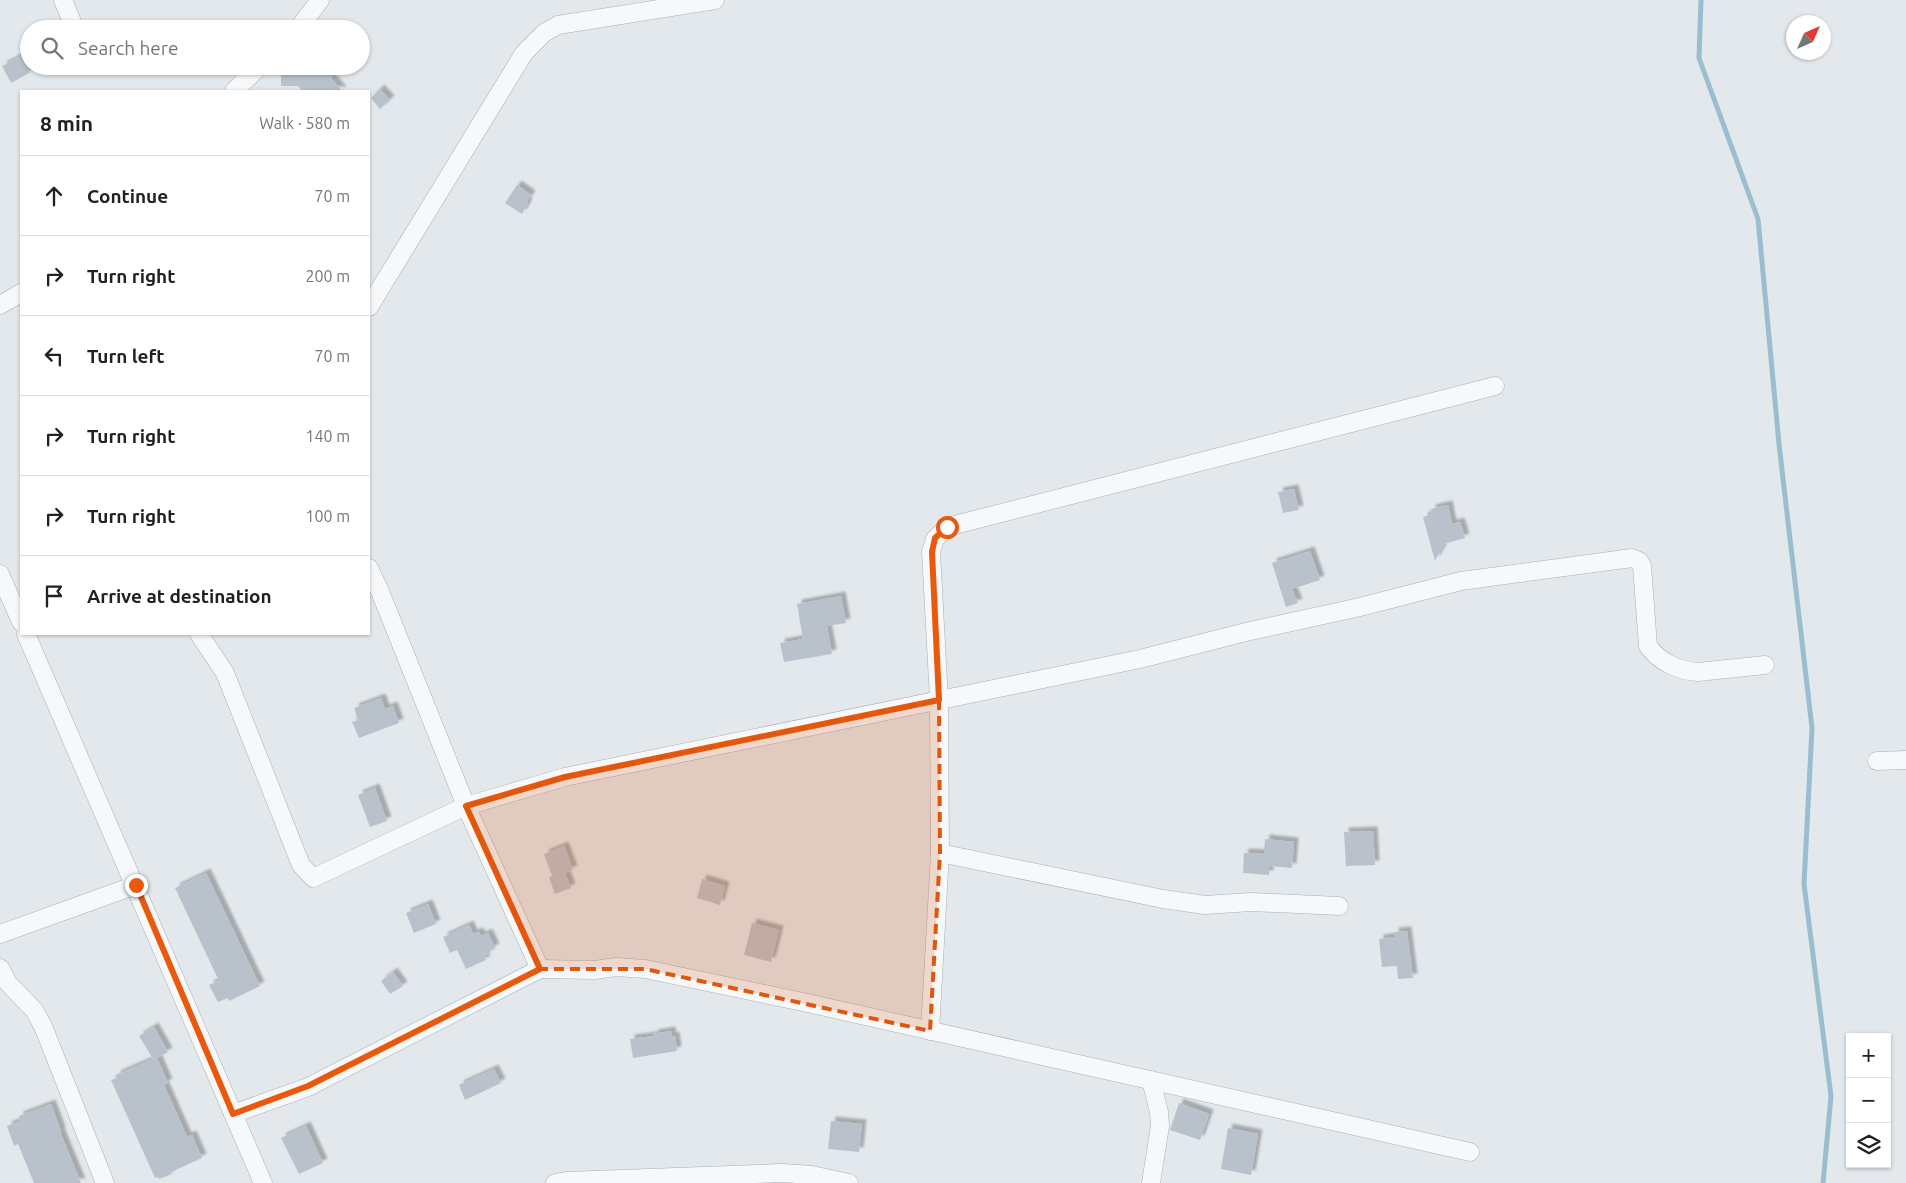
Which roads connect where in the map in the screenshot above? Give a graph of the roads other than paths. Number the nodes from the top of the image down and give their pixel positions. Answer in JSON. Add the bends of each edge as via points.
{"nodes":[{"id":1,"x":63,"y":0,"type":"edge"},
{"id":2,"x":320,"y":0,"type":"edge"},
{"id":3,"x":715,"y":0,"type":"edge"},
{"id":4,"x":71,"y":20,"type":"edge"},
{"id":5,"x":305,"y":20,"type":"edge"},
{"id":6,"x":251,"y":75,"type":"edge"},
{"id":7,"x":235,"y":90,"type":"edge"},
{"id":8,"x":20,"y":294,"type":"edge"},
{"id":9,"x":0,"y":305,"type":"edge"},
{"id":10,"x":370,"y":305,"type":"edge"},
{"id":11,"x":1495,"y":386,"type":"dead end"},
{"id":12,"x":370,"y":570,"type":"edge"},
{"id":13,"x":0,"y":574,"type":"edge"},
{"id":14,"x":20,"y":620,"type":"edge"},
{"id":15,"x":26,"y":635,"type":"edge"},
{"id":16,"x":199,"y":635,"type":"edge"},
{"id":17,"x":1765,"y":665,"type":"dead end"},
{"id":18,"x":939,"y":700,"type":"junction"},
{"id":19,"x":1906,"y":760,"type":"edge"},
{"id":20,"x":1877,"y":761,"type":"dead end"},
{"id":21,"x":466,"y":806,"type":"junction"},
{"id":22,"x":940,"y":853,"type":"junction"},
{"id":23,"x":136,"y":885,"type":"junction"},
{"id":24,"x":1339,"y":906,"type":"dead end"},
{"id":25,"x":0,"y":934,"type":"edge"},
{"id":26,"x":0,"y":968,"type":"edge"},
{"id":27,"x":540,"y":969,"type":"junction"},
{"id":28,"x":930,"y":1031,"type":"junction"},
{"id":29,"x":1151,"y":1080,"type":"junction"},
{"id":30,"x":233,"y":1114,"type":"junction"},
{"id":31,"x":1470,"y":1152,"type":"dead end"},
{"id":32,"x":745,"y":1178,"type":"edge"},
{"id":33,"x":105,"y":1183,"type":"edge"},
{"id":34,"x":263,"y":1183,"type":"edge"},
{"id":35,"x":555,"y":1183,"type":"edge"},
{"id":36,"x":849,"y":1183,"type":"edge"},
{"id":37,"x":1150,"y":1183,"type":"edge"}],
"edges":[{"from":1,"to":4,"type":"street"},
{"from":2,"to":5,"type":"street"},
{"from":3,"to":10,"type":"street","via":[[558,26],[544,33],[524,54]]},
{"from":6,"to":7,"type":"street"},
{"from":8,"to":9,"type":"street"},
{"from":11,"to":18,"type":"street","via":[[947,527],[935,538],[932,552]]},
{"from":12,"to":21,"type":"street"},
{"from":13,"to":14,"type":"street"},
{"from":15,"to":23,"type":"street"},
{"from":16,"to":21,"type":"street","via":[[225,673],[301,865],[313,878]]},
{"from":17,"to":18,"type":"street","via":[[1688,672],[1653,653],[1648,646],[1642,566],[1632,558],[1461,581],[1140,659]]},
{"from":18,"to":21,"type":"street","via":[[565,777]]},
{"from":18,"to":22,"type":"street"},
{"from":19,"to":20,"type":"street"},
{"from":21,"to":27,"type":"street"},
{"from":22,"to":24,"type":"street","via":[[1205,905],[1251,902]]},
{"from":22,"to":28,"type":"street"},
{"from":23,"to":25,"type":"street"},
{"from":23,"to":30,"type":"street"},
{"from":26,"to":33,"type":"street","via":[[43,1026]]},
{"from":27,"to":28,"type":"street","via":[[645,969]]},
{"from":27,"to":30,"type":"street","via":[[308,1086]]},
{"from":28,"to":29,"type":"street"},
{"from":29,"to":31,"type":"street"},
{"from":29,"to":37,"type":"street","via":[[1160,1126]]},
{"from":30,"to":34,"type":"street"},
{"from":32,"to":35,"type":"street"},
{"from":32,"to":36,"type":"street","via":[[782,1173]]}]}
